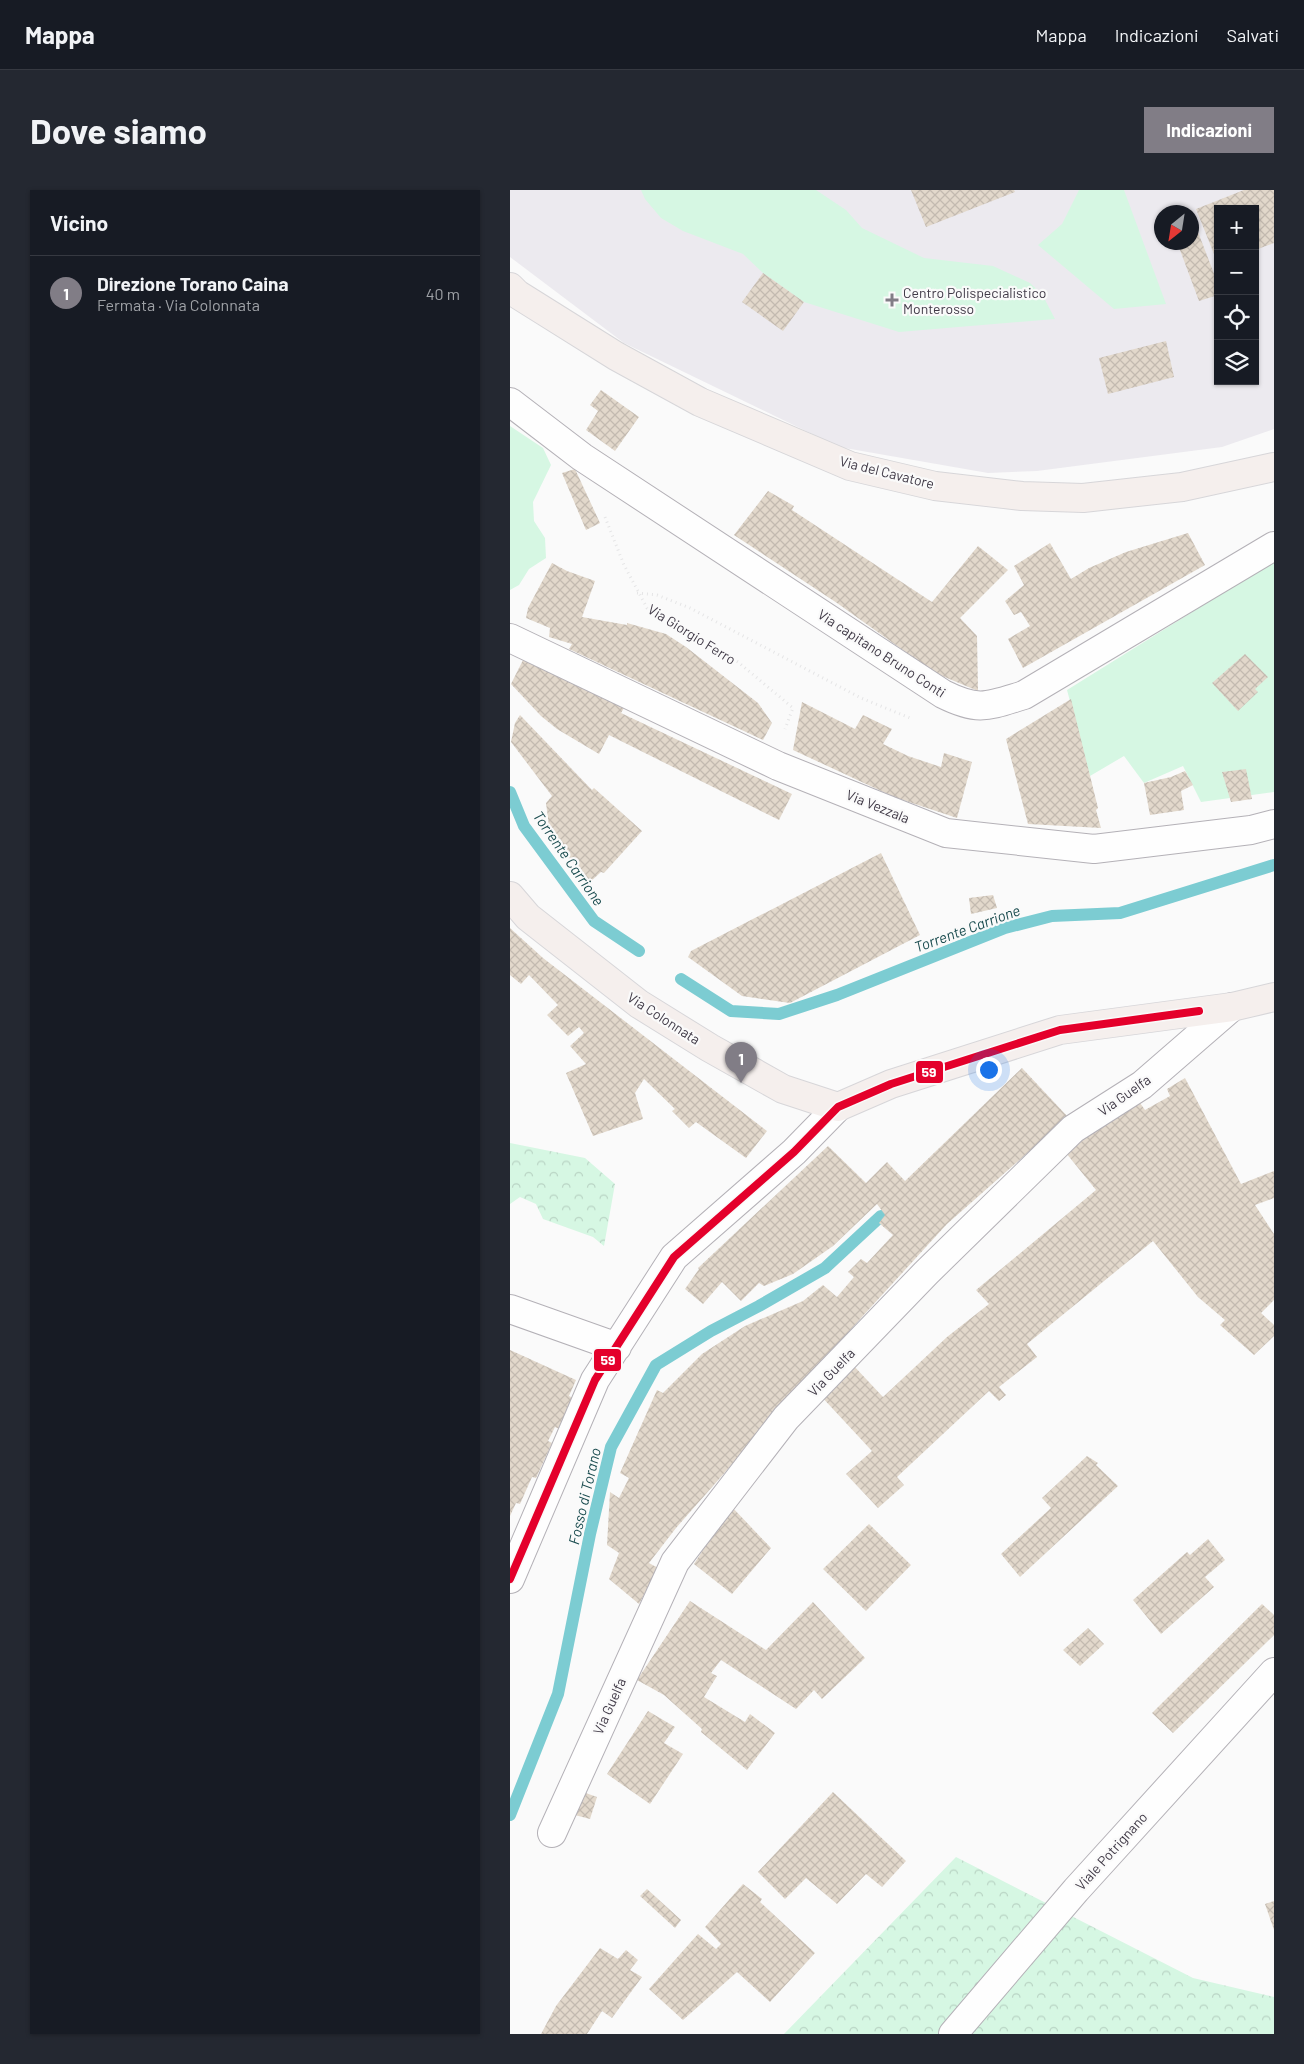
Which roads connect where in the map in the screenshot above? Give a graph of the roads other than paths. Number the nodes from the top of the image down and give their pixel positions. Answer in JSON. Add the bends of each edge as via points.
{"nodes":[{"id":1,"x":510,"y":288,"type":"edge"},
{"id":2,"x":510,"y":402,"type":"edge"},
{"id":3,"x":1274,"y":467,"type":"edge"},
{"id":4,"x":1274,"y":546,"type":"edge"},
{"id":5,"x":510,"y":638,"type":"edge"},
{"id":6,"x":1274,"y":824,"type":"edge"},
{"id":7,"x":510,"y":896,"type":"edge"},
{"id":8,"x":1274,"y":997,"type":"edge"},
{"id":9,"x":1232,"y":1007,"type":"junction"},
{"id":10,"x":838,"y":1107,"type":"junction"},
{"id":11,"x":510,"y":1310,"type":"edge"},
{"id":12,"x":617,"y":1347,"type":"junction"},
{"id":13,"x":510,"y":1579,"type":"edge"},
{"id":14,"x":1274,"y":1672,"type":"edge"},
{"id":15,"x":552,"y":1833,"type":"dead end"},
{"id":16,"x":952,"y":2034,"type":"edge"}],
"edges":[{"from":1,"to":3,"type":"main road","name":"Via del Cavatore","via":[[616,356],[700,402],[850,466],[935,486],[1022,496],[1083,498],[1182,487]]},
{"from":2,"to":4,"type":"street","name":"Via capitano Bruno Conti","via":[[582,457],[964,705],[991,706],[1024,695]]},
{"from":5,"to":6,"type":"street","name":"Via Vezzala","via":[[778,766],[946,833],[1094,850],[1251,830]]},
{"from":7,"to":10,"type":"main road","name":"Via Colonnata","via":[[528,917],[639,1004],[783,1089]]},
{"from":8,"to":9,"type":"main road"},
{"from":9,"to":10,"type":"main road","via":[[1060,1030],[891,1084]]},
{"from":9,"to":15,"type":"street","name":"Via Guelfa","via":[[1142,1085],[1074,1129],[786,1418],[674,1562]]},
{"from":10,"to":12,"type":"street","via":[[794,1152],[674,1257]]},
{"from":11,"to":12,"type":"street"},
{"from":12,"to":13,"type":"street","via":[[595,1380]]},
{"from":14,"to":16,"type":"street","name":"Viale Potrignano","via":[[1076,1890]]}]}
